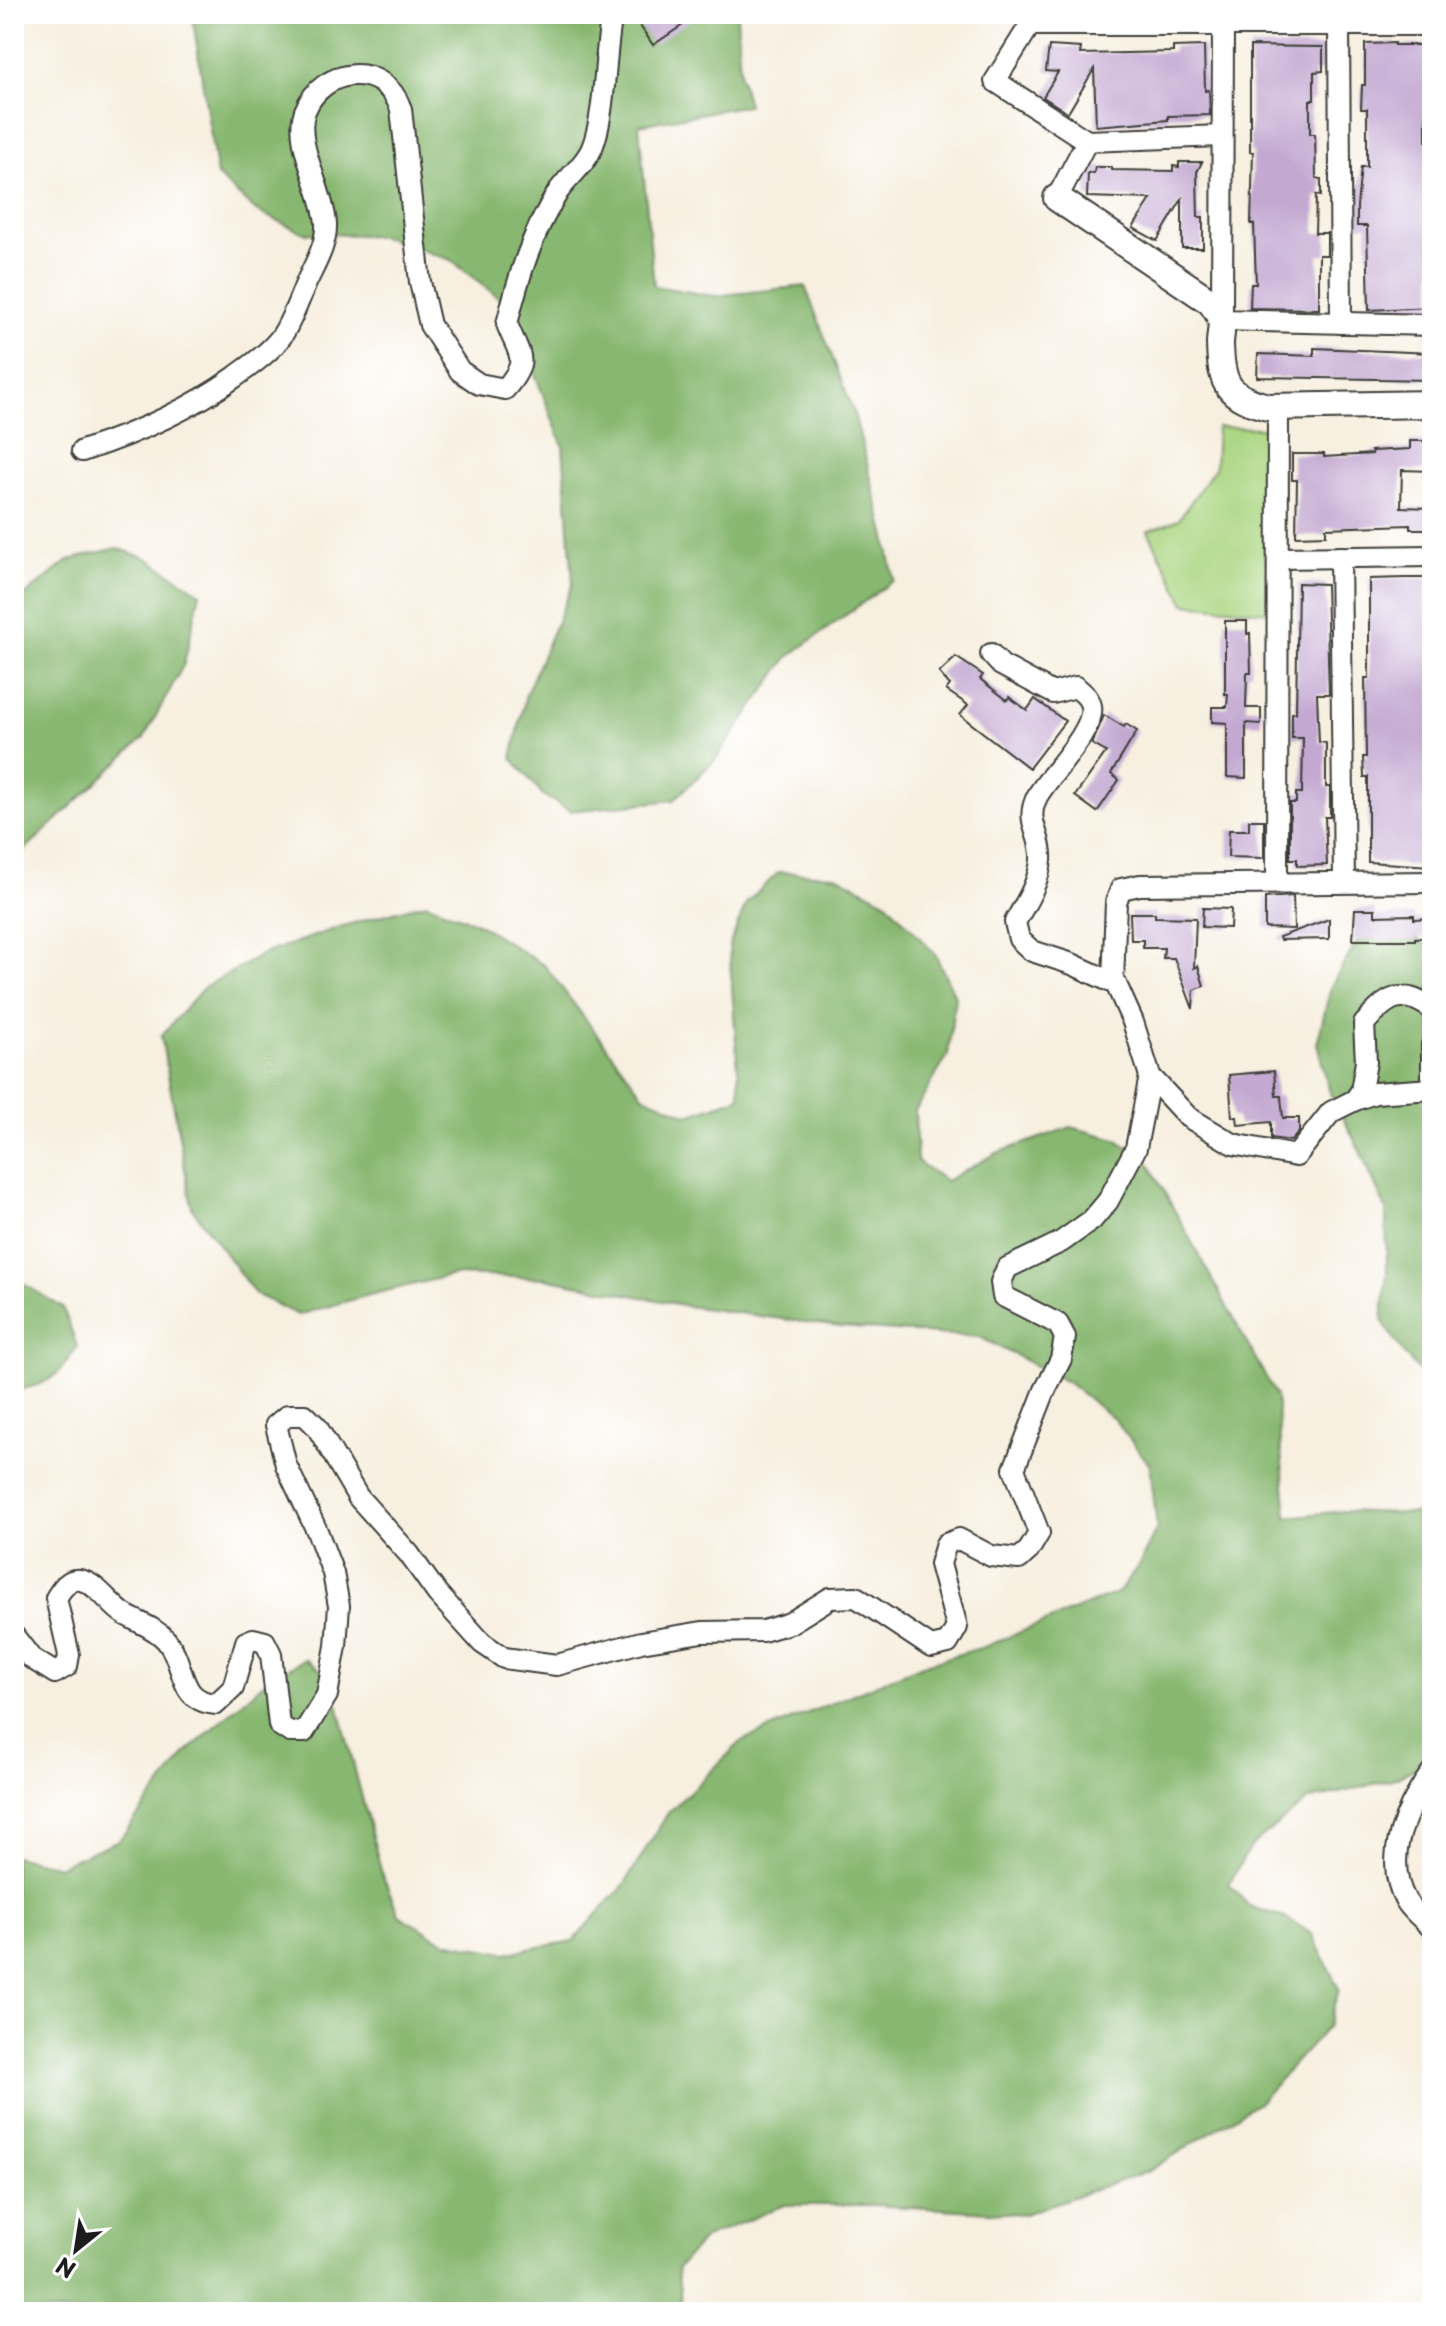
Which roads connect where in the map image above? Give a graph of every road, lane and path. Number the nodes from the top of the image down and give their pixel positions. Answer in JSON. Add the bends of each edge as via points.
{"nodes":[{"id":1,"x":612,"y":14,"type":"edge"},
{"id":2,"x":1223,"y":25,"type":"junction"},
{"id":3,"x":1339,"y":25,"type":"junction"},
{"id":4,"x":1432,"y":25,"type":"edge"},
{"id":5,"x":1222,"y":136,"type":"junction"},
{"id":6,"x":1087,"y":141,"type":"junction"},
{"id":7,"x":1057,"y":198,"type":"joint"},
{"id":8,"x":1222,"y":320,"type":"junction"},
{"id":9,"x":1341,"y":323,"type":"junction"},
{"id":10,"x":1432,"y":325,"type":"edge"},
{"id":11,"x":1432,"y":404,"type":"edge"},
{"id":12,"x":1278,"y":407,"type":"junction"},
{"id":13,"x":82,"y":451,"type":"dead end"},
{"id":14,"x":1432,"y":556,"type":"edge"},
{"id":15,"x":1340,"y":557,"type":"junction"},
{"id":16,"x":1278,"y":558,"type":"junction"},
{"id":17,"x":991,"y":654,"type":"dead end"},
{"id":18,"x":1344,"y":881,"type":"junction"},
{"id":19,"x":1277,"y":882,"type":"junction"},
{"id":20,"x":1432,"y":882,"type":"edge"},
{"id":21,"x":1113,"y":982,"type":"junction"},
{"id":22,"x":1432,"y":1009,"type":"edge"},
{"id":23,"x":1432,"y":1045,"type":"edge"},
{"id":24,"x":1150,"y":1076,"type":"junction"},
{"id":25,"x":1432,"y":1076,"type":"edge"},
{"id":26,"x":1432,"y":1089,"type":"edge"},
{"id":27,"x":1355,"y":1100,"type":"junction"},
{"id":28,"x":14,"y":1636,"type":"edge"},
{"id":29,"x":1432,"y":1772,"type":"edge"},
{"id":30,"x":1432,"y":1928,"type":"edge"}],
"edges":[{"from":1,"to":13,"type":"street","via":[[598,133],[590,153],[558,192],[519,277],[507,324],[522,356],[519,374],[505,389],[479,384],[460,371],[430,325],[396,94],[367,75],[344,78],[324,84],[305,112],[302,129],[326,225],[322,248],[281,336],[204,399],[161,422]]},
{"from":2,"to":3,"type":"street"},
{"from":2,"to":5,"type":"street"},
{"from":2,"to":6,"type":"street","via":[[1030,25],[995,81]]},
{"from":3,"to":4,"type":"street"},
{"from":3,"to":9,"type":"street"},
{"from":5,"to":6,"type":"street"},
{"from":5,"to":8,"type":"street"},
{"from":6,"to":7,"type":"street"},
{"from":7,"to":8,"type":"street","via":[[1211,302]]},
{"from":8,"to":9,"type":"street"},
{"from":8,"to":12,"type":"street","via":[[1223,375],[1230,391],[1244,401]]},
{"from":9,"to":10,"type":"street"},
{"from":11,"to":12,"type":"street"},
{"from":12,"to":16,"type":"street"},
{"from":14,"to":15,"type":"street"},
{"from":15,"to":16,"type":"street"},
{"from":15,"to":18,"type":"street"},
{"from":16,"to":19,"type":"street"},
{"from":17,"to":21,"type":"street","via":[[1053,693],[1076,687],[1092,708],[1076,744],[1030,815],[1041,858],[1033,891],[1015,922],[1019,939],[1032,951]]},
{"from":18,"to":19,"type":"street"},
{"from":18,"to":20,"type":"street"},
{"from":19,"to":21,"type":"street","via":[[1121,889]]},
{"from":21,"to":24,"type":"street"},
{"from":22,"to":27,"type":"street","via":[[1402,996],[1381,1005],[1364,1024],[1366,1062]]},
{"from":23,"to":25,"type":"street"},
{"from":24,"to":27,"type":"street","via":[[1188,1117],[1233,1144],[1296,1156],[1331,1112]]},
{"from":24,"to":28,"type":"street","via":[[1136,1148],[1108,1201],[1061,1242],[1007,1268],[1001,1282],[1003,1296],[1058,1324],[1065,1337],[1061,1359],[1014,1469],[1039,1533],[1019,1559],[991,1556],[959,1539],[946,1544],[940,1564],[957,1627],[948,1643],[931,1647],[856,1597],[830,1598],[790,1623],[763,1631],[702,1632],[641,1642],[557,1665],[504,1658],[482,1643],[358,1497],[305,1415],[288,1415],[276,1425],[286,1465],[333,1573],[339,1606],[327,1695],[304,1732],[279,1725],[265,1642],[246,1642],[233,1688],[216,1704],[200,1703],[191,1695],[168,1642],[81,1580],[63,1587],[56,1598],[67,1666],[55,1673],[31,1658]]},
{"from":26,"to":27,"type":"street","via":[[1375,1093]]},
{"from":29,"to":30,"type":"street","via":[[1402,1828],[1395,1859],[1407,1903]]}]}
